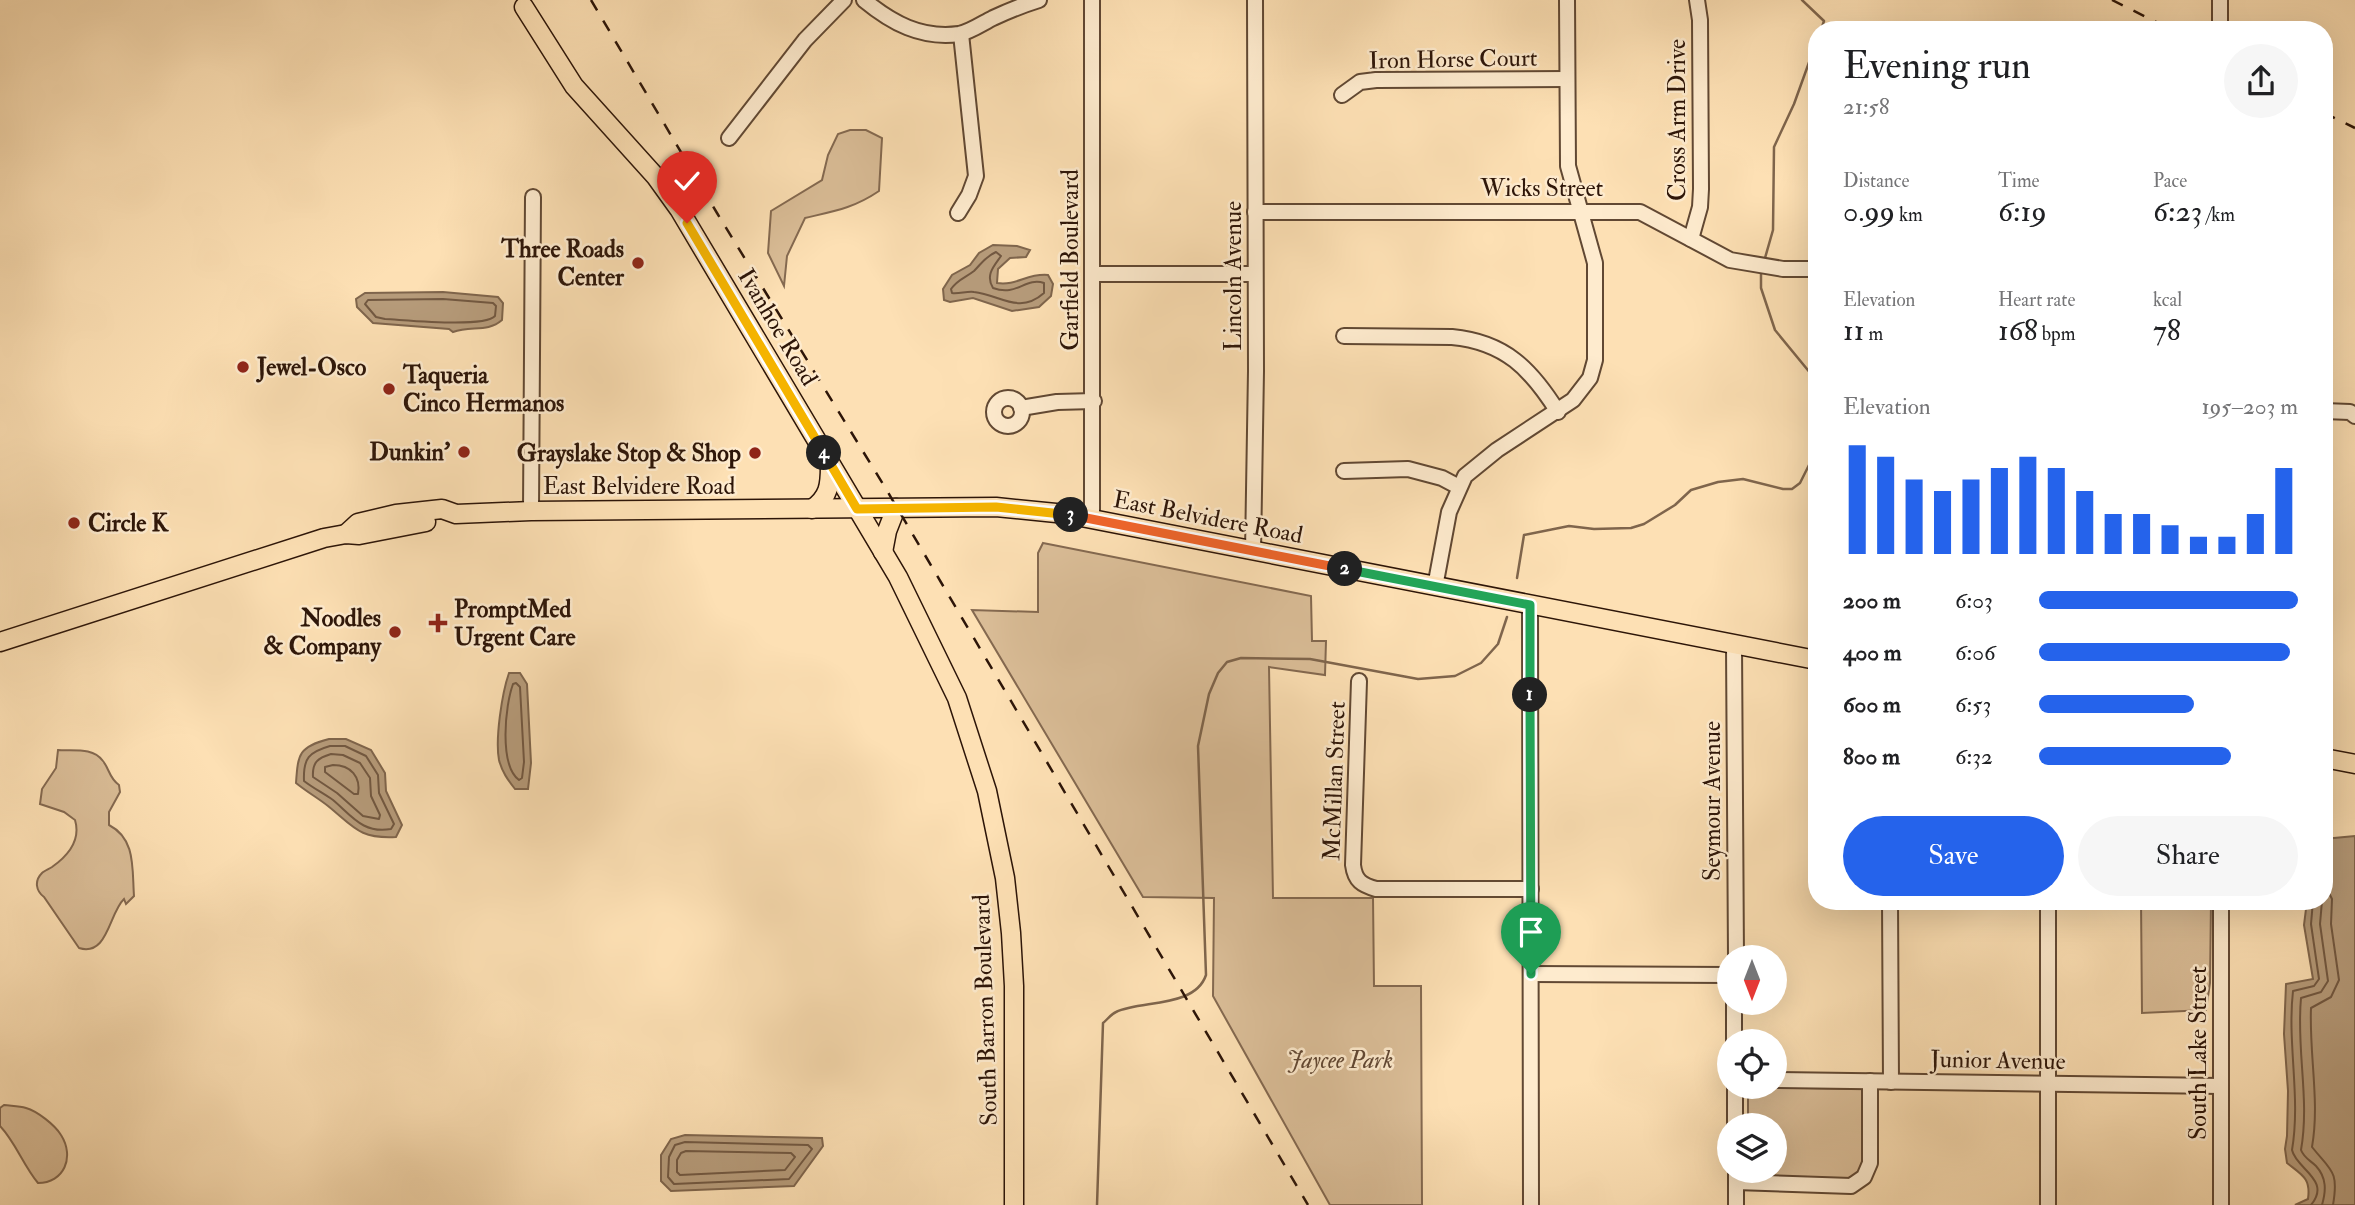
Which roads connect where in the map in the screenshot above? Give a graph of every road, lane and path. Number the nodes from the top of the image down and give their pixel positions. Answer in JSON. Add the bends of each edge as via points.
{"nodes":[{"id":1,"x":844,"y":0,"type":"edge"},
{"id":2,"x":864,"y":0,"type":"edge"},
{"id":3,"x":1039,"y":0,"type":"edge"},
{"id":4,"x":1093,"y":0,"type":"edge"},
{"id":5,"x":1255,"y":0,"type":"edge"},
{"id":6,"x":1567,"y":0,"type":"edge"},
{"id":7,"x":1697,"y":0,"type":"edge"},
{"id":8,"x":2220,"y":0,"type":"edge"},
{"id":9,"x":521,"y":3,"type":"edge"},
{"id":10,"x":2220,"y":21,"type":"edge"},
{"id":11,"x":961,"y":34,"type":"junction"},
{"id":12,"x":1567,"y":79,"type":"junction"},
{"id":13,"x":1342,"y":95,"type":"dead end"},
{"id":14,"x":729,"y":138,"type":"dead end"},
{"id":15,"x":533,"y":197,"type":"dead end"},
{"id":16,"x":1579,"y":211,"type":"junction"},
{"id":17,"x":1255,"y":212,"type":"junction"},
{"id":18,"x":958,"y":213,"type":"dead end"},
{"id":19,"x":1691,"y":239,"type":"junction"},
{"id":20,"x":1808,"y":269,"type":"edge"},
{"id":21,"x":1093,"y":274,"type":"junction"},
{"id":22,"x":1255,"y":274,"type":"junction"},
{"id":23,"x":1345,"y":336,"type":"dead end"},
{"id":24,"x":1094,"y":401,"type":"junction"},
{"id":25,"x":1021,"y":408,"type":"dead end"},
{"id":26,"x":2333,"y":411,"type":"edge"},
{"id":27,"x":1558,"y":412,"type":"junction"},
{"id":28,"x":2355,"y":416,"type":"edge"},
{"id":29,"x":829,"y":462,"type":"junction"},
{"id":30,"x":1344,"y":471,"type":"dead end"},
{"id":31,"x":1460,"y":487,"type":"junction"},
{"id":32,"x":896,"y":508,"type":"junction"},
{"id":33,"x":812,"y":509,"type":"junction"},
{"id":34,"x":857,"y":509,"type":"junction"},
{"id":35,"x":531,"y":511,"type":"junction"},
{"id":36,"x":1092,"y":520,"type":"junction"},
{"id":37,"x":1253,"y":551,"type":"junction"},
{"id":38,"x":883,"y":552,"type":"junction"},
{"id":39,"x":1435,"y":587,"type":"junction"},
{"id":40,"x":1530,"y":605,"type":"junction"},
{"id":41,"x":0,"y":642,"type":"edge"},
{"id":42,"x":1734,"y":645,"type":"junction"},
{"id":43,"x":1808,"y":659,"type":"edge"},
{"id":44,"x":1359,"y":681,"type":"dead end"},
{"id":45,"x":2333,"y":760,"type":"edge"},
{"id":46,"x":2355,"y":764,"type":"edge"},
{"id":47,"x":1531,"y":889,"type":"junction"},
{"id":48,"x":1890,"y":910,"type":"edge"},
{"id":49,"x":2048,"y":910,"type":"edge"},
{"id":50,"x":2221,"y":910,"type":"edge"},
{"id":51,"x":1736,"y":945,"type":"edge"},
{"id":52,"x":1531,"y":974,"type":"junction"},
{"id":53,"x":1717,"y":975,"type":"edge"},
{"id":54,"x":1787,"y":1080,"type":"edge"},
{"id":55,"x":1870,"y":1081,"type":"junction"},
{"id":56,"x":1891,"y":1082,"type":"junction"},
{"id":57,"x":2048,"y":1084,"type":"junction"},
{"id":58,"x":2221,"y":1086,"type":"junction"},
{"id":59,"x":1787,"y":1180,"type":"edge"},
{"id":60,"x":1736,"y":1183,"type":"edge"},
{"id":61,"x":1014,"y":1205,"type":"edge"},
{"id":62,"x":1531,"y":1205,"type":"edge"},
{"id":63,"x":1736,"y":1205,"type":"edge"},
{"id":64,"x":2048,"y":1205,"type":"edge"},
{"id":65,"x":2221,"y":1205,"type":"edge"}],
"edges":[{"from":1,"to":14,"type":"street","via":[[805,40]]},
{"from":2,"to":11,"type":"street","via":[[888,20],[909,29]]},
{"from":3,"to":11,"type":"street"},
{"from":4,"to":21,"type":"street","name":"Garfield Boulevard"},
{"from":5,"to":17,"type":"street","name":"Lincoln Avenue"},
{"from":6,"to":12,"type":"street"},
{"from":7,"to":19,"type":"street","name":"Cross Arm Drive","via":[[1701,189]]},
{"from":8,"to":10,"type":"street"},
{"from":9,"to":29,"type":"main road","name":"Ivanhoe Road","via":[[574,86],[670,196]]},
{"from":11,"to":18,"type":"street","via":[[976,176]]},
{"from":12,"to":13,"type":"street","name":"Iron Horse Court","via":[[1376,80],[1360,82]]},
{"from":12,"to":16,"type":"street","via":[[1568,166]]},
{"from":15,"to":35,"type":"street"},
{"from":16,"to":17,"type":"street","name":"Wicks Street"},
{"from":16,"to":19,"type":"street","name":"Wicks Street","via":[[1640,212]]},
{"from":16,"to":27,"type":"street","via":[[1595,263],[1595,360],[1582,391]]},
{"from":17,"to":22,"type":"street","name":"Lincoln Avenue"},
{"from":19,"to":20,"type":"street","name":"Wicks Street","via":[[1730,260]]},
{"from":21,"to":22,"type":"street"},
{"from":21,"to":24,"type":"street","name":"Garfield Boulevard"},
{"from":22,"to":37,"type":"street","name":"Lincoln Avenue"},
{"from":23,"to":27,"type":"street","via":[[1452,337],[1487,344],[1526,368]]},
{"from":24,"to":25,"type":"street"},
{"from":24,"to":36,"type":"street","name":"Garfield Boulevard"},
{"from":26,"to":28,"type":"street"},
{"from":27,"to":31,"type":"street","via":[[1479,463]]},
{"from":29,"to":33,"type":"main road","via":[[830,487]]},
{"from":29,"to":34,"type":"main road","name":"Ivanhoe Road"},
{"from":30,"to":31,"type":"street","via":[[1408,469]]},
{"from":31,"to":39,"type":"street","via":[[1449,512]]},
{"from":32,"to":34,"type":"main road","name":"East Belvidere Road"},
{"from":32,"to":36,"type":"main road","name":"East Belvidere Road","via":[[996,507]]},
{"from":32,"to":38,"type":"main road"},
{"from":33,"to":34,"type":"main road","name":"East Belvidere Road"},
{"from":33,"to":35,"type":"main road","name":"East Belvidere Road"},
{"from":34,"to":38,"type":"main road","name":"South Barron Boulevard"},
{"from":35,"to":41,"type":"main road","name":"East Belvidere Road","via":[[456,514],[346,534]]},
{"from":36,"to":37,"type":"main road","name":"East Belvidere Road"},
{"from":37,"to":39,"type":"main road","name":"East Belvidere Road"},
{"from":38,"to":61,"type":"main road","name":"South Barron Boulevard","via":[[957,698],[987,792],[1005,878],[1014,986]]},
{"from":39,"to":40,"type":"main road","name":"East Belvidere Road"},
{"from":40,"to":42,"type":"main road","name":"East Belvidere Road"},
{"from":40,"to":47,"type":"street"},
{"from":42,"to":43,"type":"main road","name":"East Belvidere Road"},
{"from":42,"to":51,"type":"street","name":"Seymour Avenue"},
{"from":44,"to":47,"type":"street","name":"McMillan Street","via":[[1353,865],[1359,882],[1376,889]]},
{"from":45,"to":46,"type":"main road"},
{"from":47,"to":52,"type":"street"},
{"from":48,"to":56,"type":"street"},
{"from":49,"to":57,"type":"street"},
{"from":50,"to":58,"type":"street","name":"South Lake Street"},
{"from":52,"to":53,"type":"street"},
{"from":52,"to":62,"type":"street"},
{"from":54,"to":55,"type":"street","name":"Junior Avenue"},
{"from":55,"to":56,"type":"street","name":"Junior Avenue"},
{"from":55,"to":59,"type":"street","via":[[1870,1163],[1864,1177],[1851,1186]]},
{"from":56,"to":57,"type":"street","name":"Junior Avenue"},
{"from":57,"to":58,"type":"street","name":"Junior Avenue"},
{"from":57,"to":64,"type":"street"},
{"from":58,"to":65,"type":"street","name":"South Lake Street"},
{"from":60,"to":63,"type":"street"}]}
